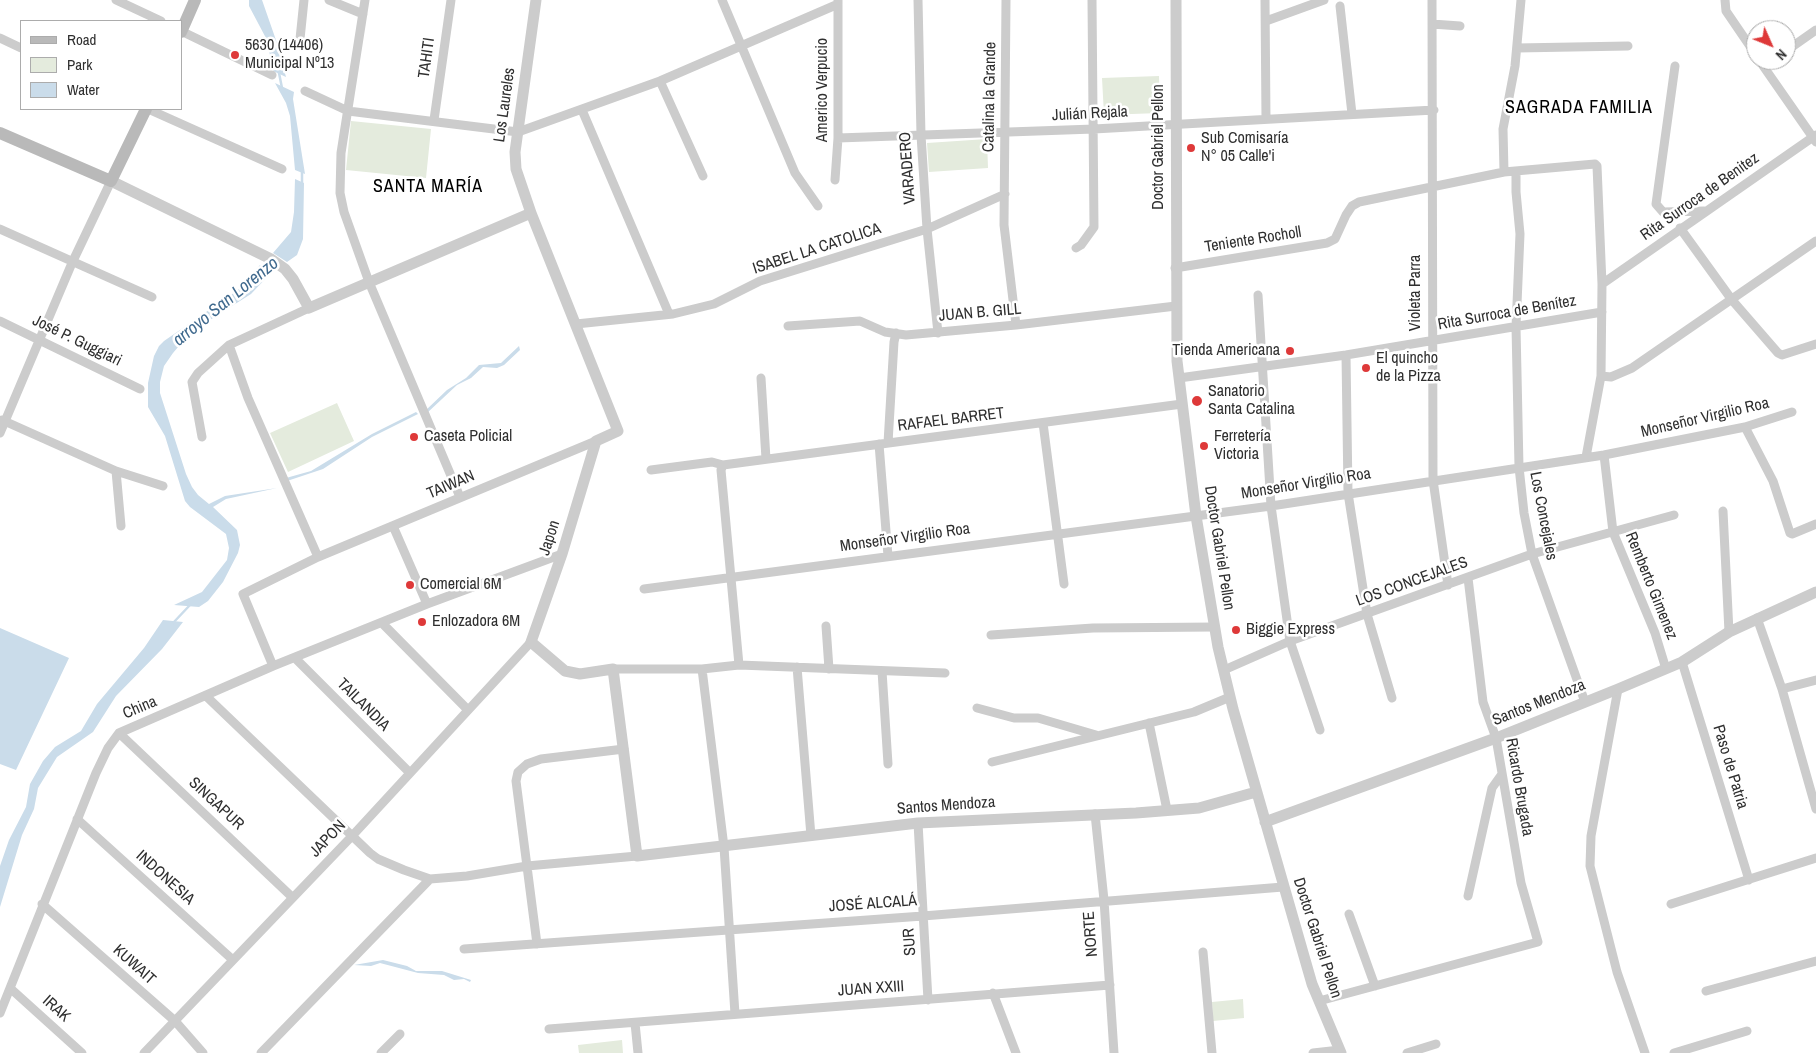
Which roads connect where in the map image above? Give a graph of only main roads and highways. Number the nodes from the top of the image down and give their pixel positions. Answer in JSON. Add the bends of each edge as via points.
{"nodes":[{"id":1,"x":196,"y":0,"type":"edge"},
{"id":2,"x":182,"y":29,"type":"edge"},
{"id":3,"x":146,"y":110,"type":"edge"},
{"id":4,"x":0,"y":133,"type":"edge"}],
"edges":[{"from":1,"to":2,"type":"main road"},
{"from":3,"to":4,"type":"main road","via":[[111,181]]}]}
